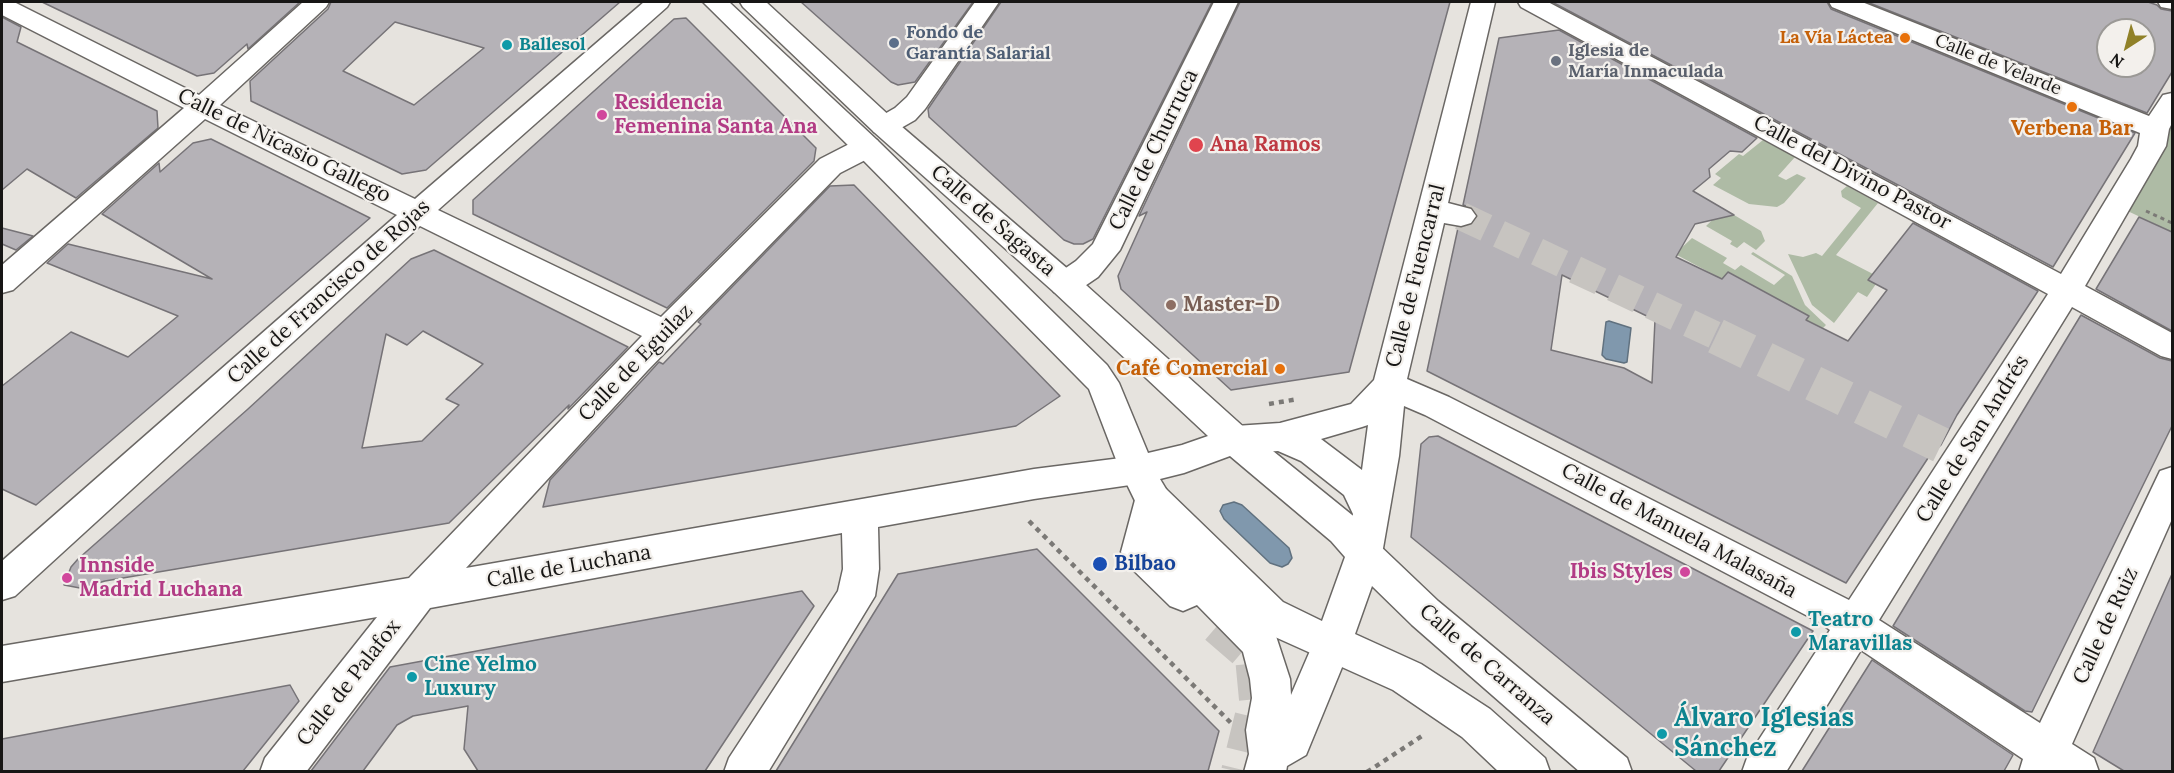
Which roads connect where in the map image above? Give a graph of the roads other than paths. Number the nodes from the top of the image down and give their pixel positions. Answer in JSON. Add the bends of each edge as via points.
{"nodes":[{"id":1,"x":317,"y":2,"type":"edge"},
{"id":2,"x":658,"y":2,"type":"edge"},
{"id":3,"x":715,"y":2,"type":"edge"},
{"id":4,"x":752,"y":2,"type":"edge"},
{"id":5,"x":987,"y":2,"type":"edge"},
{"id":6,"x":1226,"y":2,"type":"edge"},
{"id":7,"x":1482,"y":2,"type":"edge"},
{"id":8,"x":1530,"y":2,"type":"edge"},
{"id":9,"x":2,"y":5,"type":"edge"},
{"id":10,"x":1858,"y":6,"type":"edge"},
{"id":11,"x":2172,"y":101,"type":"edge"},
{"id":12,"x":202,"y":106,"type":"junction"},
{"id":13,"x":2155,"y":129,"type":"junction"},
{"id":14,"x":875,"y":136,"type":"junction"},
{"id":15,"x":418,"y":212,"type":"junction"},
{"id":16,"x":2,"y":282,"type":"edge"},
{"id":17,"x":1065,"y":284,"type":"junction"},
{"id":18,"x":2067,"y":289,"type":"junction"},
{"id":19,"x":664,"y":333,"type":"junction"},
{"id":20,"x":2172,"y":347,"type":"edge"},
{"id":21,"x":1389,"y":386,"type":"junction"},
{"id":22,"x":1280,"y":437,"type":"junction"},
{"id":23,"x":1235,"y":440,"type":"junction"},
{"id":24,"x":2172,"y":481,"type":"edge"},
{"id":25,"x":1145,"y":485,"type":"junction"},
{"id":26,"x":860,"y":515,"type":"junction"},
{"id":27,"x":1372,"y":515,"type":"junction"},
{"id":28,"x":2165,"y":521,"type":"edge"},
{"id":29,"x":1179,"y":527,"type":"junction"},
{"id":30,"x":1364,"y":554,"type":"junction"},
{"id":31,"x":2,"y":584,"type":"edge"},
{"id":32,"x":418,"y":594,"type":"junction"},
{"id":33,"x":1217,"y":626,"type":"tunnel mouth"},
{"id":34,"x":1856,"y":626,"type":"junction"},
{"id":35,"x":1333,"y":643,"type":"junction"},
{"id":36,"x":2,"y":664,"type":"edge"},
{"id":37,"x":2042,"y":761,"type":"edge"},
{"id":38,"x":1267,"y":763,"type":"edge"},
{"id":39,"x":280,"y":771,"type":"edge"},
{"id":40,"x":744,"y":771,"type":"edge"},
{"id":41,"x":1530,"y":771,"type":"edge"},
{"id":42,"x":1612,"y":771,"type":"edge"},
{"id":43,"x":1762,"y":771,"type":"edge"},
{"id":44,"x":2079,"y":771,"type":"edge"}],
"edges":[{"from":1,"to":12,"type":"street"},
{"from":2,"to":15,"type":"street","name":"Calle de Francisco de Rojas"},
{"from":3,"to":14,"type":"street","name":"Calle de Sagasta"},
{"from":4,"to":14,"type":"street","name":"Calle de Sagasta"},
{"from":5,"to":14,"type":"street","name":"Calle de Eguilaz","via":[[915,103]]},
{"from":6,"to":17,"type":"street","name":"Calle de Churruca","via":[[1105,250]]},
{"from":7,"to":21,"type":"street","name":"Calle de Fuencarral","via":[[1447,213]]},
{"from":8,"to":18,"type":"street","name":"Calle del Divino Pastor"},
{"from":9,"to":12,"type":"street","name":"Calle de Nicasio Gallego"},
{"from":10,"to":13,"type":"street","name":"Calle de Velarde"},
{"from":11,"to":13,"type":"street","name":"Calle de San Andrés"},
{"from":12,"to":15,"type":"street","name":"Calle de Nicasio Gallego"},
{"from":12,"to":16,"type":"street"},
{"from":13,"to":18,"type":"street","name":"Calle de San Andrés","via":[[2145,159]]},
{"from":14,"to":17,"type":"street","name":"Calle de Sagasta"},
{"from":14,"to":19,"type":"street","name":"Calle de Eguilaz","via":[[830,166]]},
{"from":14,"to":25,"type":"street","name":"Calle de Sagasta","via":[[1103,383]]},
{"from":15,"to":19,"type":"street","name":"Calle de Nicasio Gallego"},
{"from":15,"to":31,"type":"street","name":"Calle de Francisco de Rojas"},
{"from":17,"to":23,"type":"street","name":"Calle de Sagasta"},
{"from":18,"to":20,"type":"street","name":"Calle del Divino Pastor"},
{"from":18,"to":34,"type":"street","name":"Calle de San Andrés","via":[[1951,450]]},
{"from":19,"to":32,"type":"street","name":"Calle de Eguilaz"},
{"from":21,"to":22,"type":"street","via":[[1362,414]]},
{"from":21,"to":27,"type":"street","name":"Calle de Fuencarral"},
{"from":21,"to":34,"type":"street","name":"Calle de Manuela Malasaña","via":[[1437,406],[1602,490]]},
{"from":22,"to":23,"type":"street","name":"Calle de Luchana"},
{"from":22,"to":27,"type":"street","via":[[1313,451],[1356,485]]},
{"from":23,"to":25,"type":"street","name":"Calle de Luchana","via":[[1184,459]]},
{"from":23,"to":30,"type":"street","name":"Calle de Sagasta","via":[[1344,530]]},
{"from":24,"to":28,"type":"street","name":"Calle de Ruiz"},
{"from":25,"to":26,"type":"street","name":"Calle de Luchana","via":[[1034,484]]},
{"from":25,"to":29,"type":"street"},
{"from":25,"to":33,"type":"street","via":[[1139,552]]},
{"from":26,"to":32,"type":"street","name":"Calle de Luchana"},
{"from":26,"to":40,"type":"street","via":[[861,569],[856,596]]},
{"from":27,"to":30,"type":"street","name":"Calle de Fuencarral"},
{"from":28,"to":37,"type":"street","name":"Calle de Ruiz"},
{"from":29,"to":35,"type":"street","via":[[1270,614]]},
{"from":29,"to":38,"type":"street","via":[[1173,556],[1260,643],[1272,698],[1266,730]]},
{"from":30,"to":35,"type":"street","name":"Calle de Fuencarral"},
{"from":30,"to":42,"type":"street","name":"Calle de Carranza","via":[[1425,613]]},
{"from":32,"to":36,"type":"street","name":"Calle de Luchana"},
{"from":32,"to":39,"type":"street","name":"Calle de Palafox"},
{"from":34,"to":37,"type":"street","name":"Calle de Manuela Malasaña"},
{"from":34,"to":43,"type":"street","name":"Calle de San Andrés"},
{"from":35,"to":38,"type":"street","via":[[1292,741]]},
{"from":35,"to":41,"type":"street","via":[[1407,677],[1476,723]]},
{"from":37,"to":44,"type":"street","name":"Calle de Manuela Malasaña"}]}
